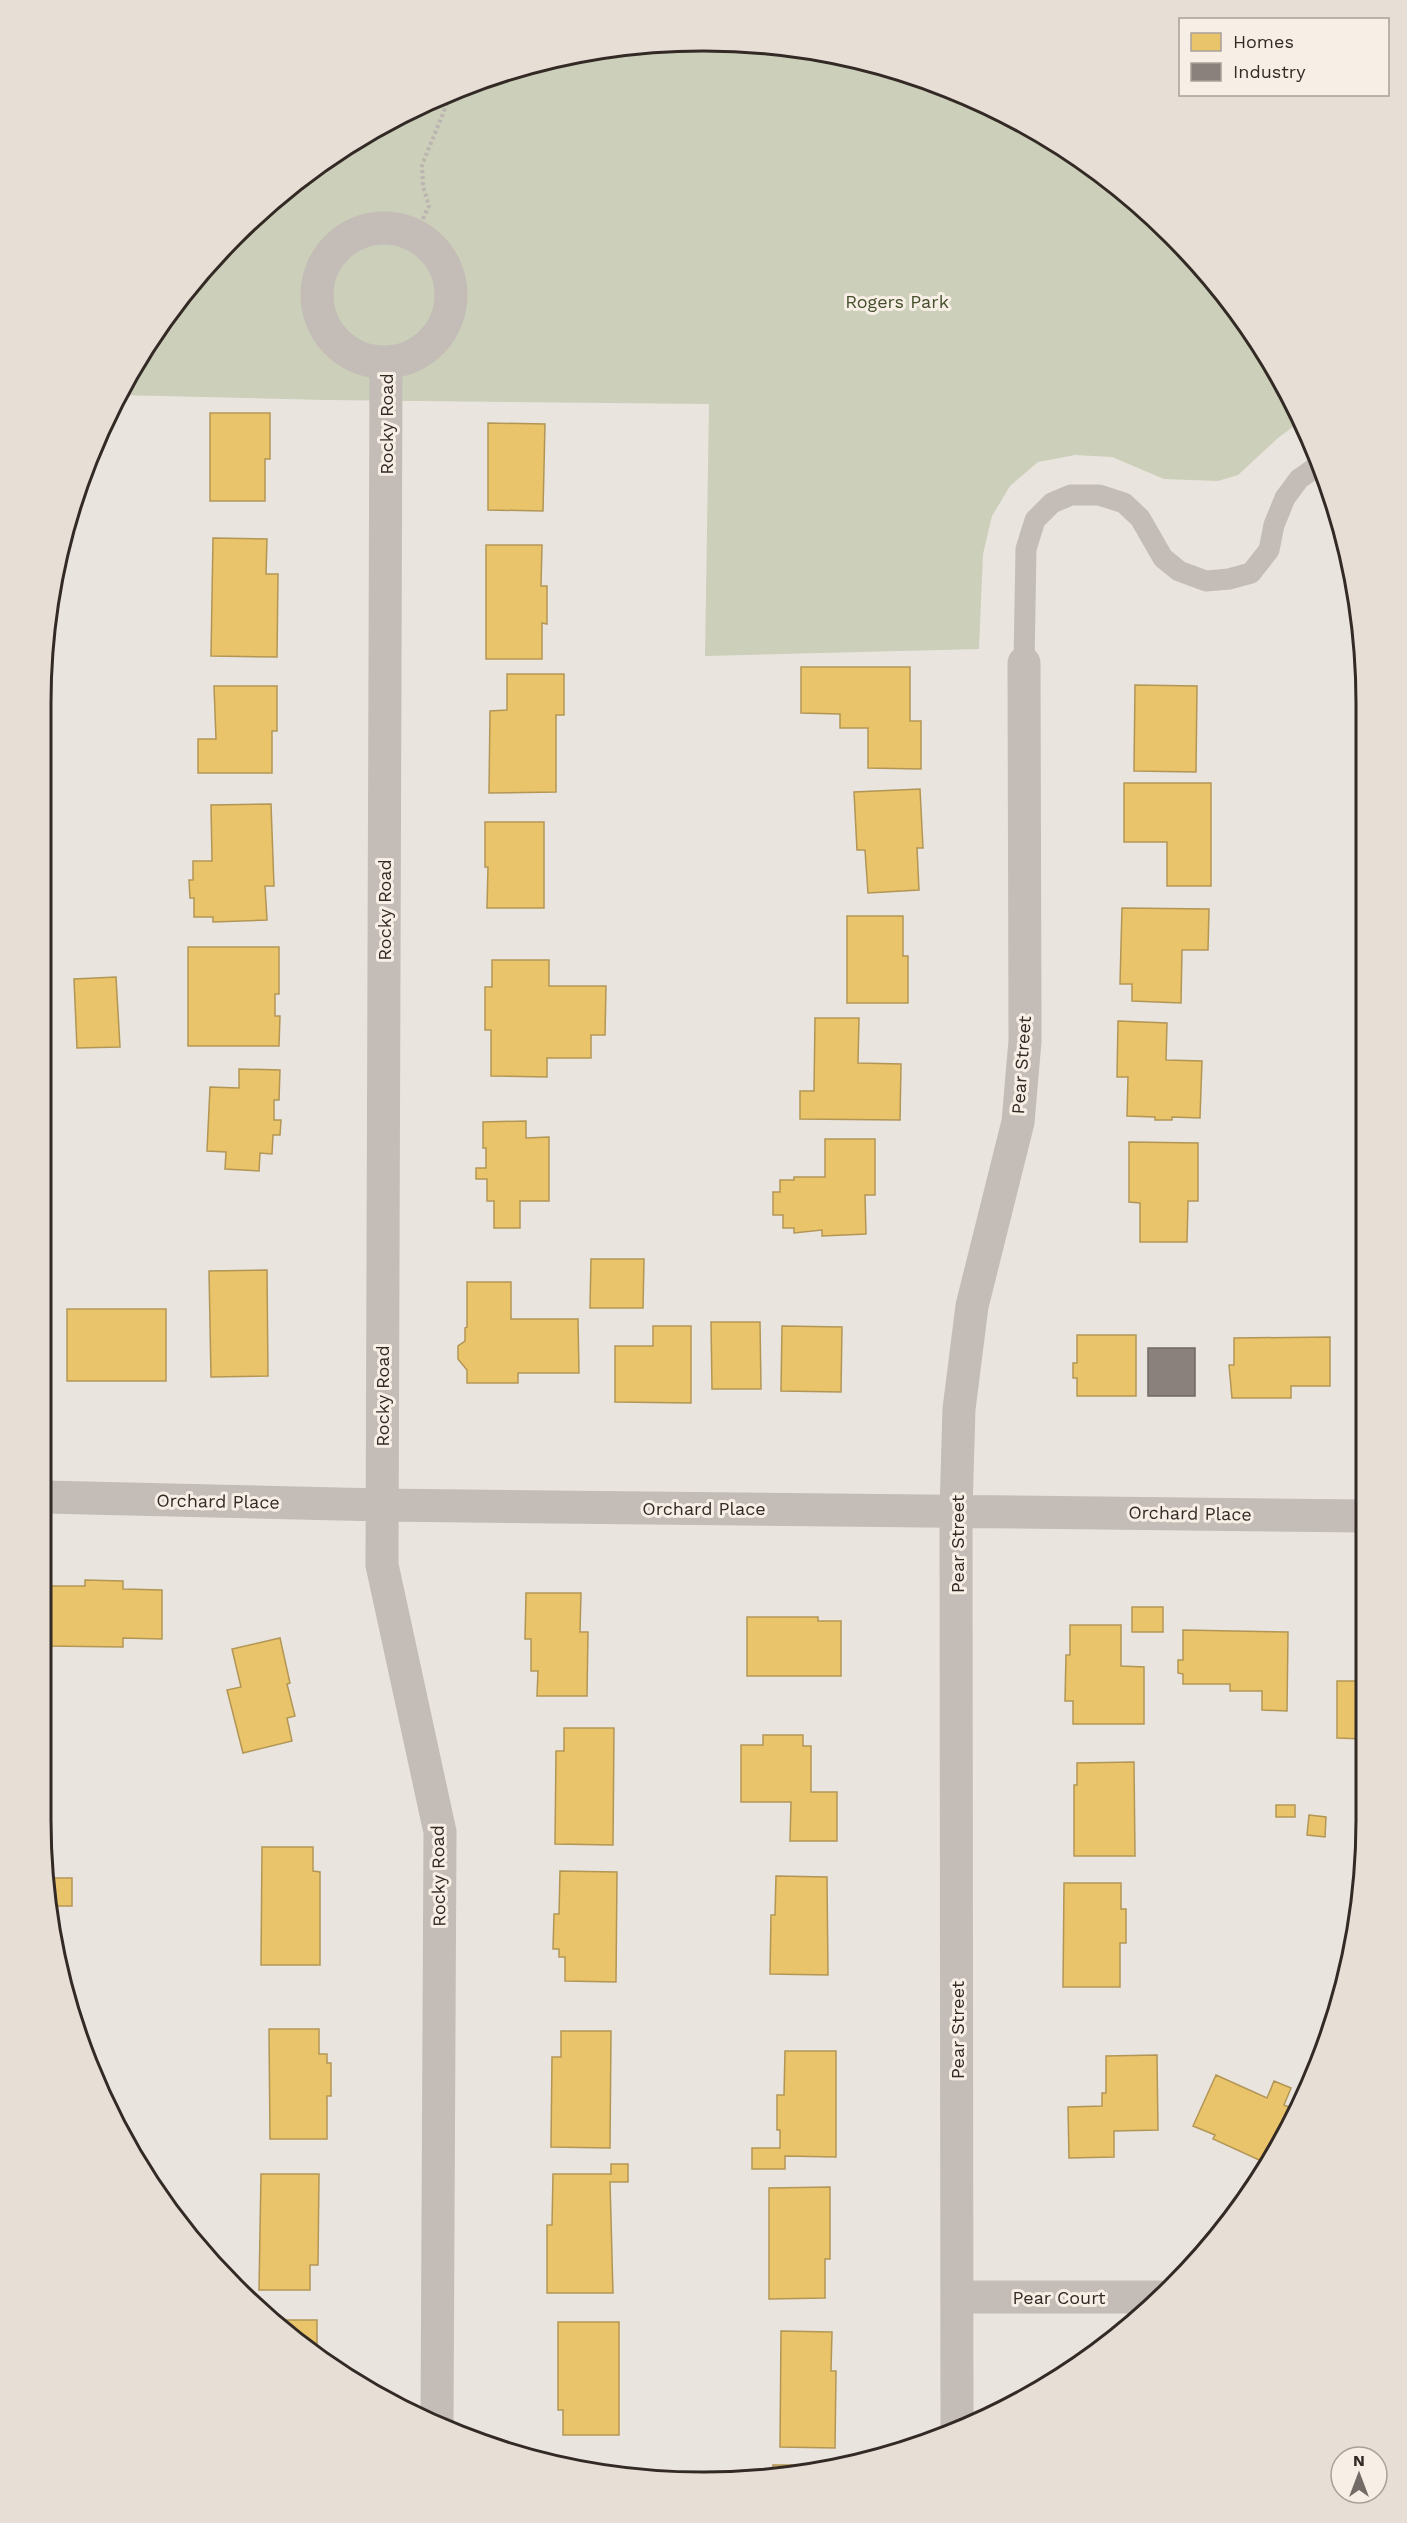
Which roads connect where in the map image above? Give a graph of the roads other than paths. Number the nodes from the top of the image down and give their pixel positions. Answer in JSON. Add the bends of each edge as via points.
{"nodes":[{"id":1,"x":386,"y":362,"type":"junction"},
{"id":2,"x":1312,"y":470,"type":"edge"},
{"id":3,"x":1024,"y":663,"type":"joint"},
{"id":4,"x":51,"y":1497,"type":"edge"},
{"id":5,"x":382,"y":1505,"type":"junction"},
{"id":6,"x":956,"y":1510,"type":"junction"},
{"id":7,"x":1356,"y":1516,"type":"edge"},
{"id":8,"x":958,"y":2297,"type":"junction"},
{"id":9,"x":1148,"y":2297,"type":"edge"},
{"id":10,"x":437,"y":2415,"type":"edge"},
{"id":11,"x":957,"y":2420,"type":"edge"}],
"edges":[{"from":1,"to":1,"type":"street","name":"Rocky Road","via":[[408,358],[426,347],[449,312],[452,291],[436,252],[415,235],[380,227],[341,242],[327,258],[316,298],[331,337],[366,360]]},
{"from":1,"to":5,"type":"street","name":"Rocky Road"},
{"from":2,"to":3,"type":"lane","via":[[1299,478],[1285,498],[1269,550],[1251,573],[1229,579],[1206,581],[1179,571],[1163,558],[1140,518],[1124,503],[1099,495],[1071,495],[1052,503],[1035,520],[1026,549]]},
{"from":3,"to":6,"type":"street","name":"Pear Street","via":[[1025,1041],[1018,1122],[972,1306],[959,1409]]},
{"from":4,"to":5,"type":"street","name":"Orchard Place"},
{"from":5,"to":6,"type":"street","name":"Orchard Place"},
{"from":5,"to":10,"type":"street","name":"Rocky Road","via":[[382,1565],[440,1832]]},
{"from":6,"to":7,"type":"street","name":"Orchard Place"},
{"from":6,"to":8,"type":"street","name":"Pear Street"},
{"from":8,"to":9,"type":"street","name":"Pear Court"},
{"from":8,"to":11,"type":"street","name":"Pear Street"}]}
